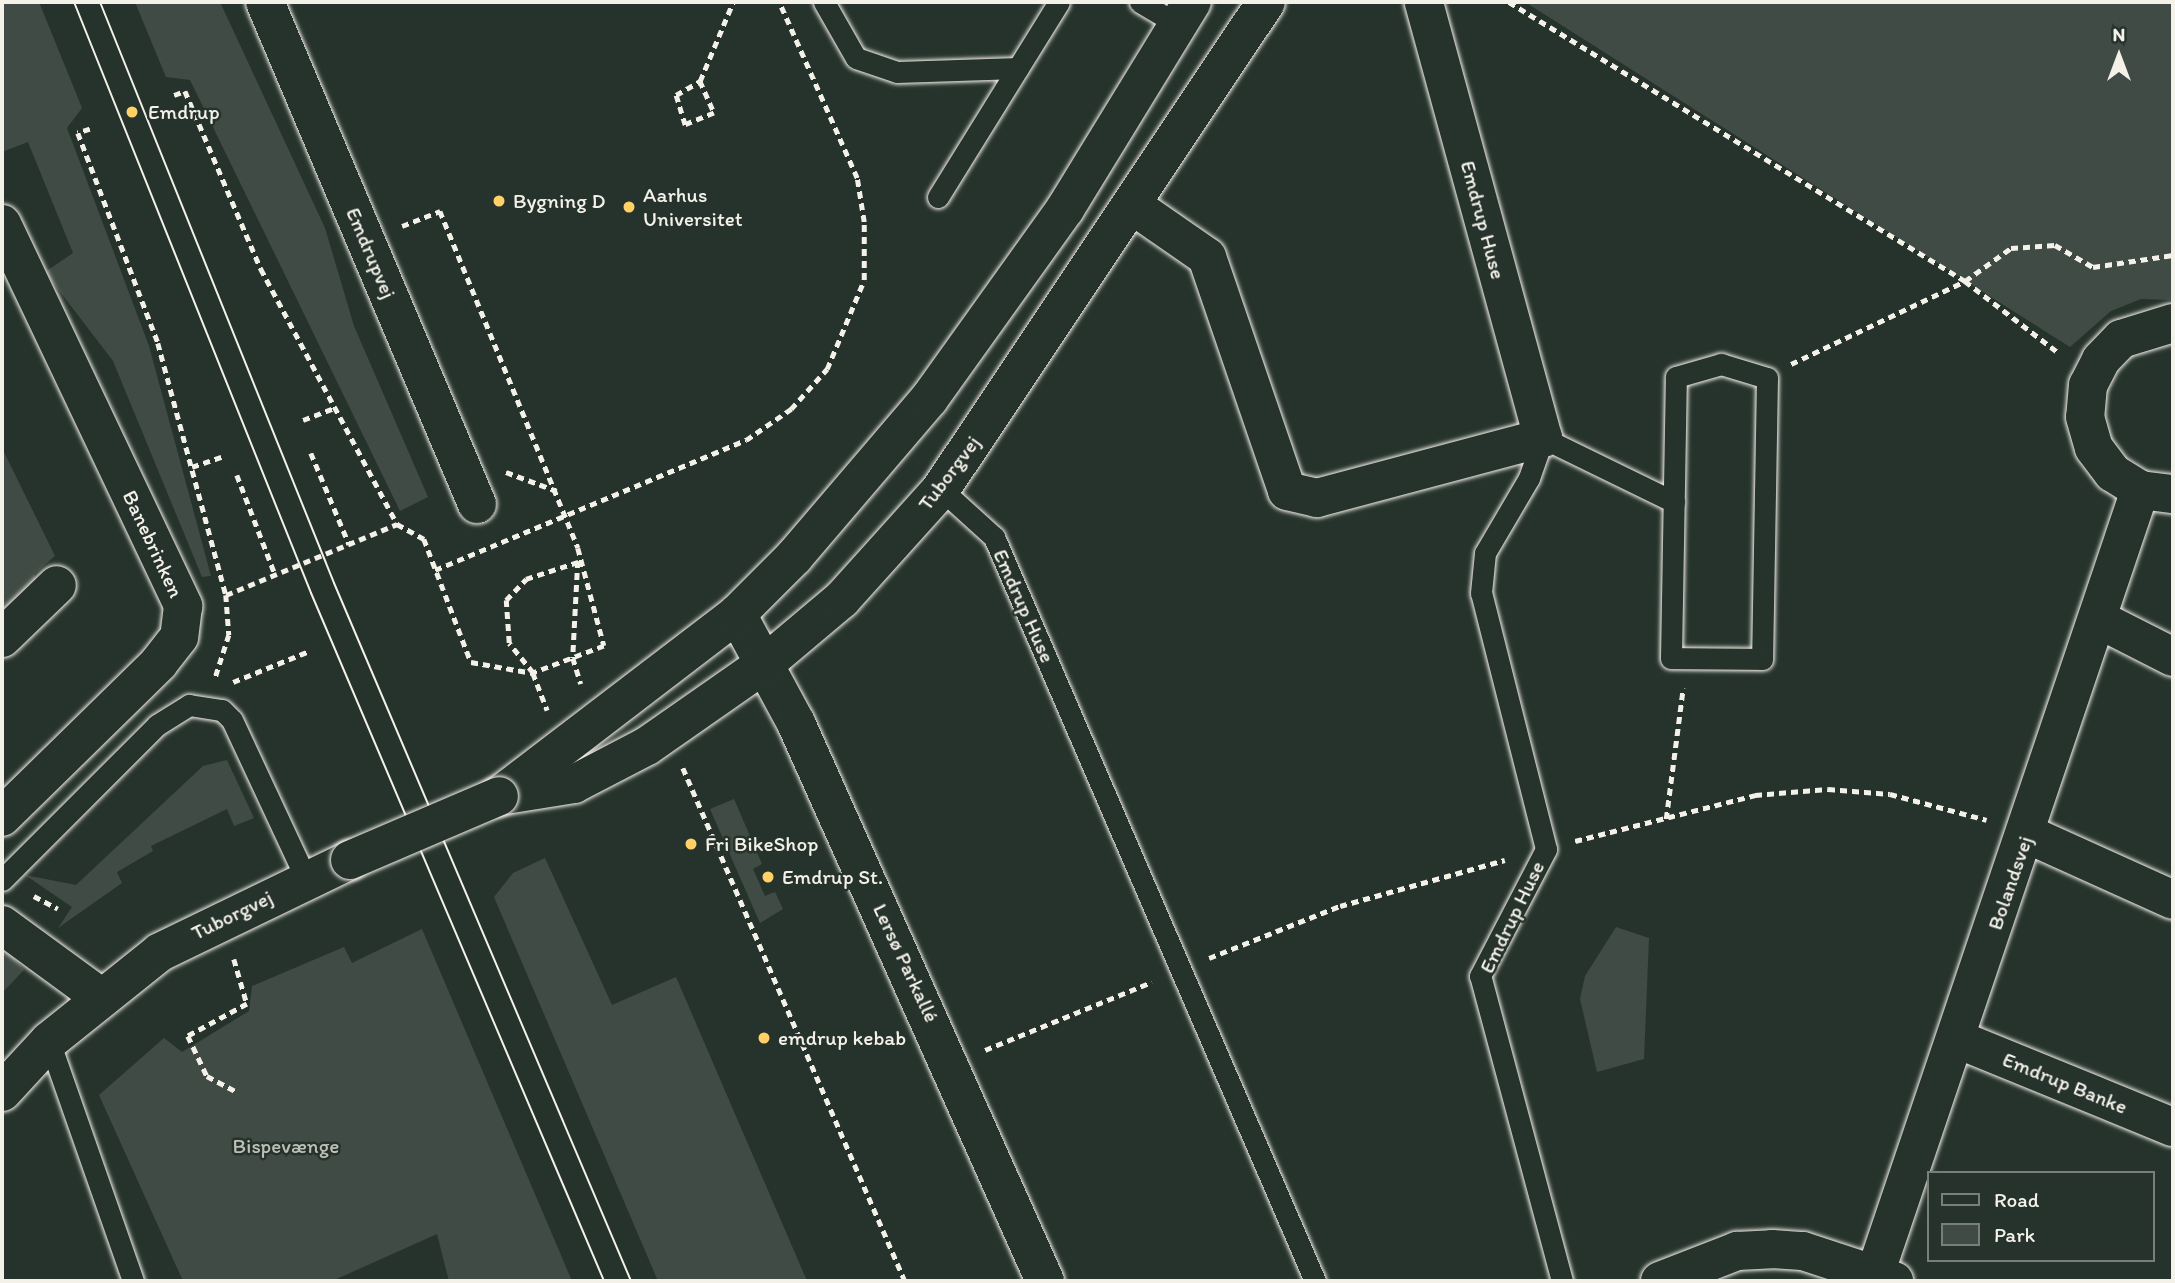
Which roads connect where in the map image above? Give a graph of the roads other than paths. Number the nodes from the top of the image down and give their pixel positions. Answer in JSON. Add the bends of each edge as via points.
{"nodes":[{"id":1,"x":265,"y":2,"type":"edge"},
{"id":2,"x":824,"y":2,"type":"edge"},
{"id":3,"x":1059,"y":2,"type":"edge"},
{"id":4,"x":1140,"y":2,"type":"edge"},
{"id":5,"x":1266,"y":2,"type":"edge"},
{"id":6,"x":1424,"y":2,"type":"edge"},
{"id":7,"x":1185,"y":13,"type":"edge"},
{"id":8,"x":1018,"y":68,"type":"junction"},
{"id":9,"x":938,"y":197,"type":"dead end"},
{"id":10,"x":1132,"y":205,"type":"junction"},
{"id":11,"x":2,"y":224,"type":"edge"},
{"id":12,"x":2173,"y":323,"type":"edge"},
{"id":13,"x":1543,"y":438,"type":"junction"},
{"id":14,"x":941,"y":489,"type":"junction"},
{"id":15,"x":2157,"y":492,"type":"edge"},
{"id":16,"x":1674,"y":502,"type":"junction"},
{"id":17,"x":477,"y":504,"type":"dead end"},
{"id":18,"x":57,"y":585,"type":"dead end"},
{"id":19,"x":737,"y":614,"type":"junction"},
{"id":20,"x":2101,"y":620,"type":"junction"},
{"id":21,"x":2,"y":638,"type":"edge"},
{"id":22,"x":2173,"y":657,"type":"edge"},
{"id":23,"x":766,"y":663,"type":"junction"},
{"id":24,"x":499,"y":796,"type":"junction"},
{"id":25,"x":2,"y":817,"type":"edge"},
{"id":26,"x":2027,"y":834,"type":"junction"},
{"id":27,"x":306,"y":879,"type":"junction"},
{"id":28,"x":2,"y":880,"type":"edge"},
{"id":29,"x":2173,"y":900,"type":"edge"},
{"id":30,"x":2,"y":925,"type":"edge"},
{"id":31,"x":99,"y":996,"type":"junction"},
{"id":32,"x":1957,"y":1039,"type":"junction"},
{"id":33,"x":49,"y":1041,"type":"junction"},
{"id":34,"x":2,"y":1092,"type":"edge"},
{"id":35,"x":2173,"y":1127,"type":"edge"},
{"id":36,"x":1884,"y":1278,"type":"edge"},
{"id":37,"x":133,"y":1281,"type":"edge"},
{"id":38,"x":1045,"y":1281,"type":"edge"},
{"id":39,"x":1315,"y":1281,"type":"edge"},
{"id":40,"x":1562,"y":1281,"type":"edge"},
{"id":41,"x":1660,"y":1281,"type":"edge"}],
"edges":[{"from":1,"to":17,"type":"street","name":"Emdrupvej"},
{"from":2,"to":8,"type":"lane","via":[[856,58],[897,72]]},
{"from":3,"to":8,"type":"lane"},
{"from":4,"to":7,"type":"lane"},
{"from":5,"to":10,"type":"street","name":"Tuborgvej"},
{"from":6,"to":13,"type":"street","name":"Emdrup Huse"},
{"from":7,"to":19,"type":"street","name":"Tuborgvej","via":[[1065,209],[929,399],[794,557]]},
{"from":8,"to":9,"type":"lane"},
{"from":10,"to":13,"type":"street","via":[[1207,257],[1287,491],[1317,498]]},
{"from":10,"to":14,"type":"street","name":"Tuborgvej"},
{"from":11,"to":25,"type":"street","name":"Banebrinken","via":[[183,606],[180,637],[159,663]]},
{"from":12,"to":15,"type":"street","via":[[2121,339],[2088,385],[2085,417],[2094,448],[2113,472]]},
{"from":13,"to":16,"type":"lane"},
{"from":13,"to":40,"type":"lane","name":"Emdrup Huse","via":[[1529,478],[1485,553],[1481,593],[1546,849],[1480,976]]},
{"from":14,"to":23,"type":"street","name":"Tuborgvej","via":[[842,598]]},
{"from":14,"to":39,"type":"lane","name":"Emdrup Huse","via":[[994,537]]},
{"from":15,"to":20,"type":"street","name":"Bolandsvej"},
{"from":16,"to":16,"type":"lane","via":[[1676,377],[1721,364],[1767,378],[1762,659],[1671,658]]},
{"from":18,"to":21,"type":"street"},
{"from":19,"to":23,"type":"street","name":"Lersø Parkallé"},
{"from":19,"to":24,"type":"street","name":"Tuborgvej","via":[[559,744]]},
{"from":20,"to":22,"type":"street"},
{"from":20,"to":26,"type":"street","name":"Bolandsvej"},
{"from":23,"to":24,"type":"street","name":"Tuborgvej","via":[[664,736],[574,784]]},
{"from":23,"to":38,"type":"street","name":"Lersø Parkallé","via":[[952,1064]]},
{"from":24,"to":27,"type":"street","name":"Tuborgvej","bridge":true},
{"from":26,"to":29,"type":"street"},
{"from":26,"to":32,"type":"street","name":"Bolandsvej"},
{"from":27,"to":28,"type":"lane","via":[[232,720],[222,710],[190,705],[156,724]]},
{"from":27,"to":31,"type":"street","name":"Tuborgvej","via":[[222,918]]},
{"from":30,"to":31,"type":"street"},
{"from":31,"to":33,"type":"street","name":"Tuborgvej"},
{"from":32,"to":35,"type":"street","name":"Emdrup Banke"},
{"from":32,"to":36,"type":"street","name":"Bolandsvej"},
{"from":33,"to":34,"type":"street","name":"Tuborgvej"},
{"from":33,"to":37,"type":"lane"},
{"from":36,"to":41,"type":"street","via":[[1803,1251],[1772,1249],[1737,1251]]}]}
